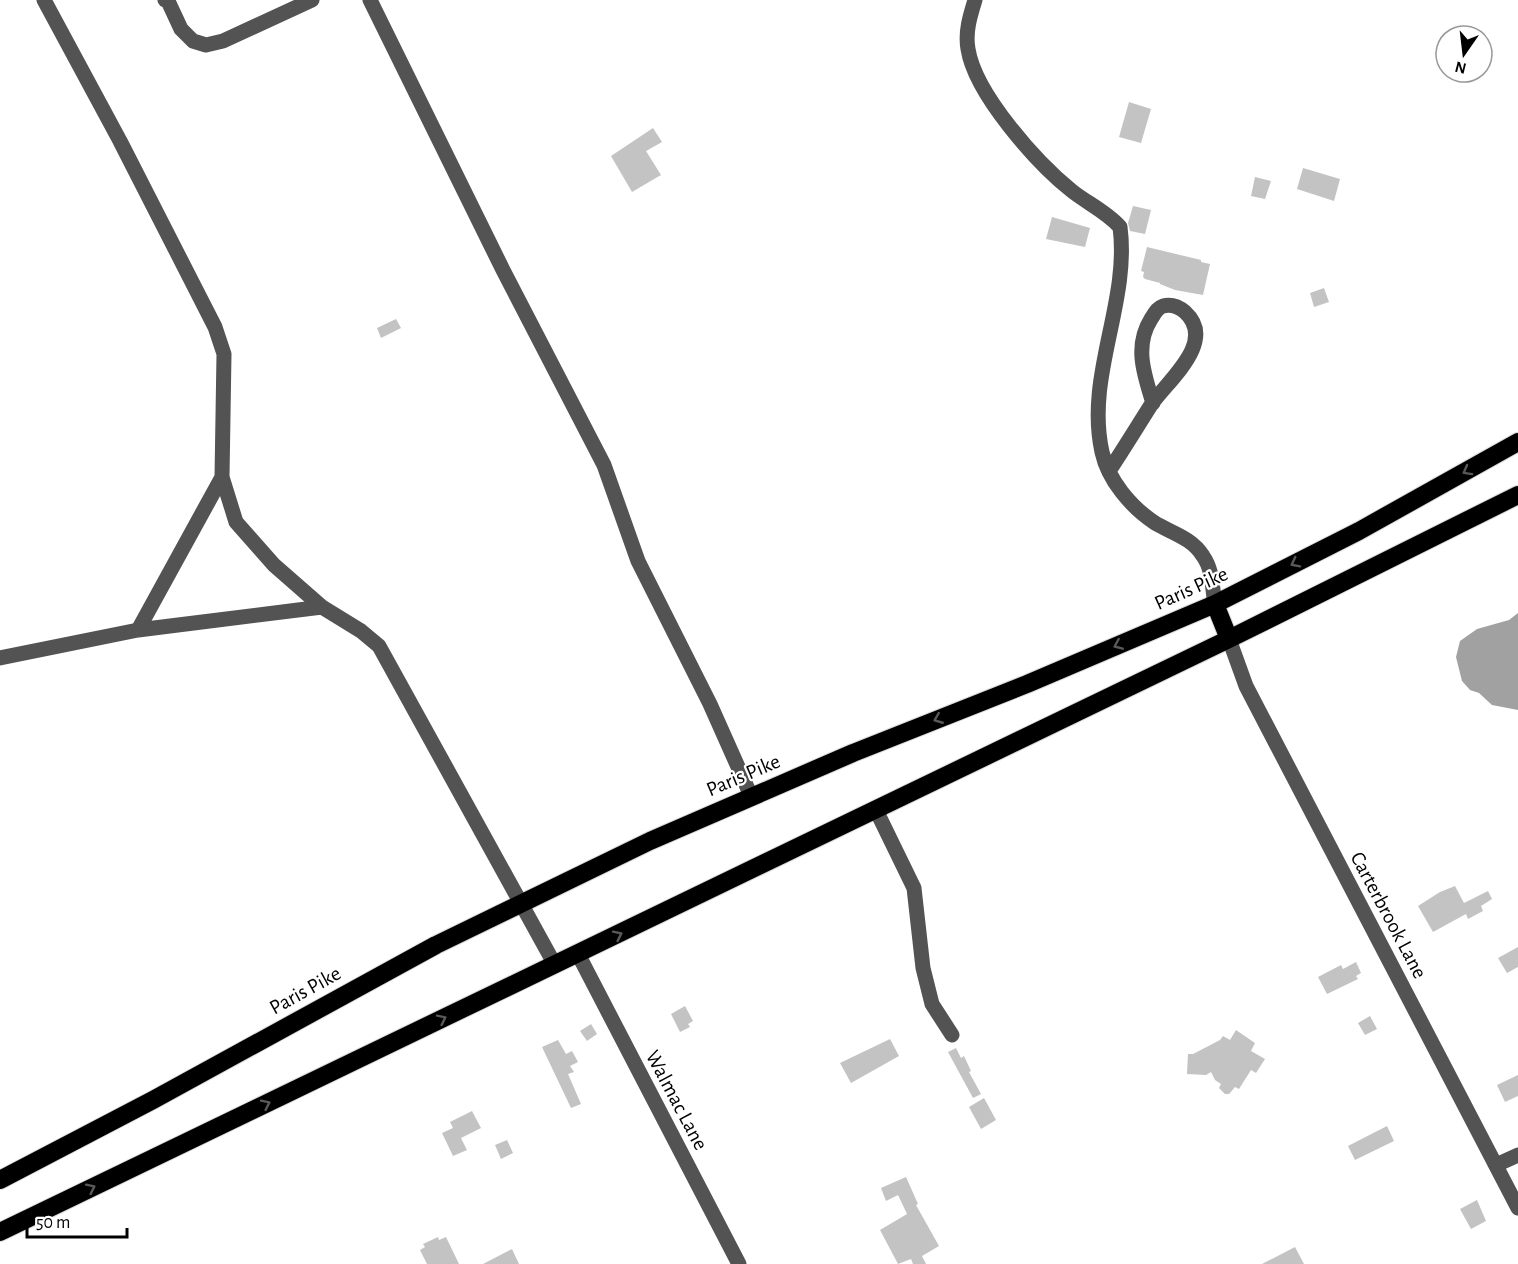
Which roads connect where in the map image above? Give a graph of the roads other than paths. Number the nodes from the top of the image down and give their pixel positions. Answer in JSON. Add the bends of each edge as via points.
{"nodes":[{"id":1,"x":44,"y":0,"type":"edge"},
{"id":2,"x":165,"y":0,"type":"edge"},
{"id":3,"x":312,"y":0,"type":"edge"},
{"id":4,"x":370,"y":0,"type":"edge"},
{"id":5,"x":975,"y":0,"type":"edge"},
{"id":6,"x":1152,"y":403,"type":"junction"},
{"id":7,"x":1518,"y":442,"type":"edge"},
{"id":8,"x":1109,"y":471,"type":"junction"},
{"id":9,"x":222,"y":477,"type":"junction"},
{"id":10,"x":1518,"y":495,"type":"edge"},
{"id":11,"x":1215,"y":604,"type":"junction"},
{"id":12,"x":322,"y":607,"type":"junction"},
{"id":13,"x":138,"y":630,"type":"junction"},
{"id":14,"x":1229,"y":639,"type":"junction"},
{"id":15,"x":0,"y":658,"type":"edge"},
{"id":16,"x":752,"y":796,"type":"junction"},
{"id":17,"x":876,"y":810,"type":"junction"},
{"id":18,"x":520,"y":903,"type":"junction"},
{"id":19,"x":578,"y":954,"type":"junction"},
{"id":20,"x":555,"y":965,"type":"junction"},
{"id":21,"x":952,"y":1035,"type":"dead end"},
{"id":22,"x":1518,"y":1155,"type":"edge"},
{"id":23,"x":1496,"y":1165,"type":"junction"},
{"id":24,"x":0,"y":1180,"type":"edge"},
{"id":25,"x":1518,"y":1208,"type":"edge"},
{"id":26,"x":0,"y":1232,"type":"edge"},
{"id":27,"x":739,"y":1264,"type":"edge"}],
"edges":[{"from":1,"to":9,"type":"street","via":[[215,327],[224,354]]},
{"from":2,"to":3,"type":"street","via":[[180,29],[206,45]]},
{"from":4,"to":16,"type":"street","via":[[604,465],[638,561]]},
{"from":5,"to":8,"type":"street","via":[[968,23],[968,48],[975,75],[1036,158],[1119,227],[1119,275],[1097,408],[1102,452]]},
{"from":6,"to":6,"type":"street","via":[[1182,369],[1193,349],[1193,324],[1181,308],[1159,307],[1146,328],[1142,363]]},
{"from":6,"to":8,"type":"street"},
{"from":7,"to":11,"type":"highway","name":"Paris Pike","one_way":true,"via":[[1359,531]]},
{"from":8,"to":11,"type":"street","via":[[1133,505],[1203,555],[1210,568]]},
{"from":9,"to":12,"type":"street","via":[[236,522],[274,566]]},
{"from":9,"to":13,"type":"street"},
{"from":10,"to":14,"type":"highway"},
{"from":11,"to":14,"type":"highway"},
{"from":11,"to":16,"type":"highway","name":"Paris Pike","one_way":true},
{"from":12,"to":13,"type":"street"},
{"from":12,"to":18,"type":"street","via":[[379,646]]},
{"from":13,"to":15,"type":"street"},
{"from":14,"to":17,"type":"highway"},
{"from":14,"to":23,"type":"street","name":"Carterbrook Lane","via":[[1246,686]]},
{"from":16,"to":18,"type":"highway","name":"Paris Pike"},
{"from":19,"to":17,"type":"highway","one_way":true},
{"from":17,"to":21,"type":"street","via":[[914,888],[923,968],[932,1004]]},
{"from":18,"to":20,"type":"street"},
{"from":18,"to":24,"type":"highway","name":"Paris Pike"},
{"from":19,"to":20,"type":"highway"},
{"from":19,"to":27,"type":"street","name":"Walmac Lane"},
{"from":26,"to":20,"type":"highway","one_way":true},
{"from":22,"to":23,"type":"street"},
{"from":23,"to":25,"type":"street","name":"Carterbrook Lane"}]}
